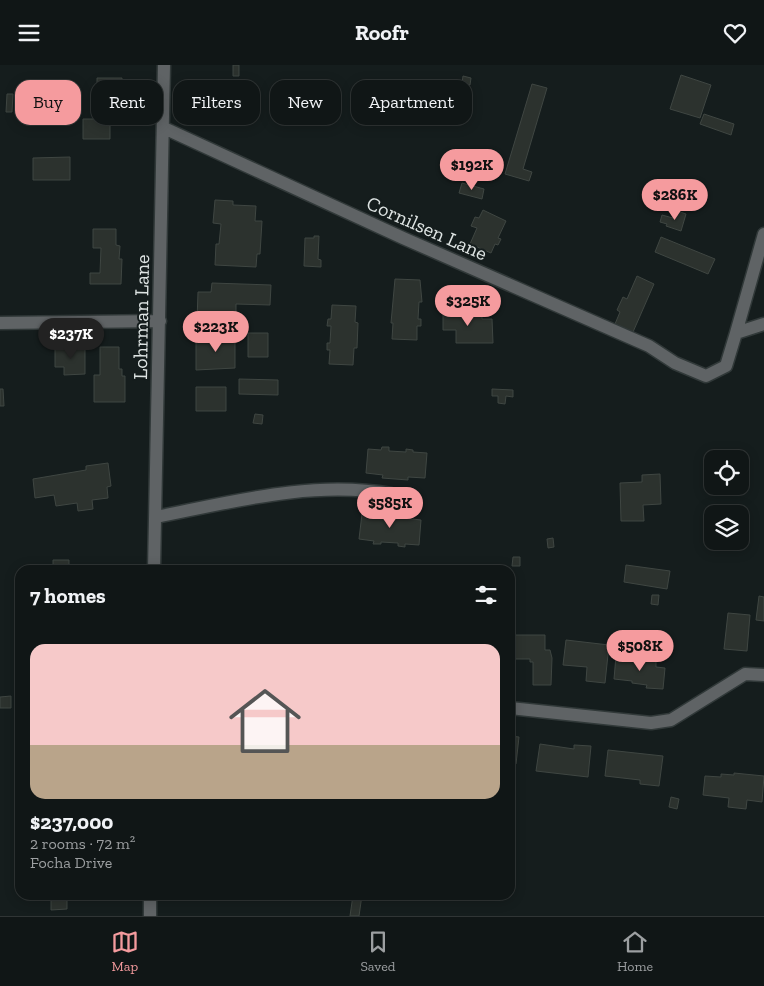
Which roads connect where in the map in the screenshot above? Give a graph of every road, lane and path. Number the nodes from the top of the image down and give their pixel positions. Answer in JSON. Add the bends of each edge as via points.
{"nodes":[{"id":1,"x":164,"y":65,"type":"edge"},
{"id":2,"x":164,"y":128,"type":"junction"},
{"id":3,"x":764,"y":234,"type":"edge"},
{"id":4,"x":160,"y":321,"type":"junction"},
{"id":5,"x":0,"y":323,"type":"edge"},
{"id":6,"x":764,"y":324,"type":"edge"},
{"id":7,"x":736,"y":333,"type":"junction"},
{"id":8,"x":391,"y":494,"type":"dead end"},
{"id":9,"x":156,"y":517,"type":"junction"},
{"id":10,"x":154,"y":565,"type":"edge"},
{"id":11,"x":764,"y":675,"type":"edge"},
{"id":12,"x":515,"y":709,"type":"edge"},
{"id":13,"x":150,"y":900,"type":"edge"},
{"id":14,"x":150,"y":916,"type":"edge"}],
"edges":[{"from":1,"to":2,"type":"street","name":"Lohrman Lane"},
{"from":2,"to":4,"type":"street","name":"Lohrman Lane"},
{"from":2,"to":7,"type":"street","name":"Cornilsen Lane","via":[[649,347],[706,376],[726,366]]},
{"from":3,"to":7,"type":"street"},
{"from":4,"to":5,"type":"street"},
{"from":4,"to":9,"type":"street","name":"Lohrman Lane"},
{"from":6,"to":7,"type":"street"},
{"from":8,"to":9,"type":"street","via":[[363,489],[282,493]]},
{"from":9,"to":10,"type":"street","name":"Lohrman Lane"},
{"from":11,"to":12,"type":"street","via":[[745,674],[671,720],[650,723]]},
{"from":13,"to":14,"type":"street"}]}
